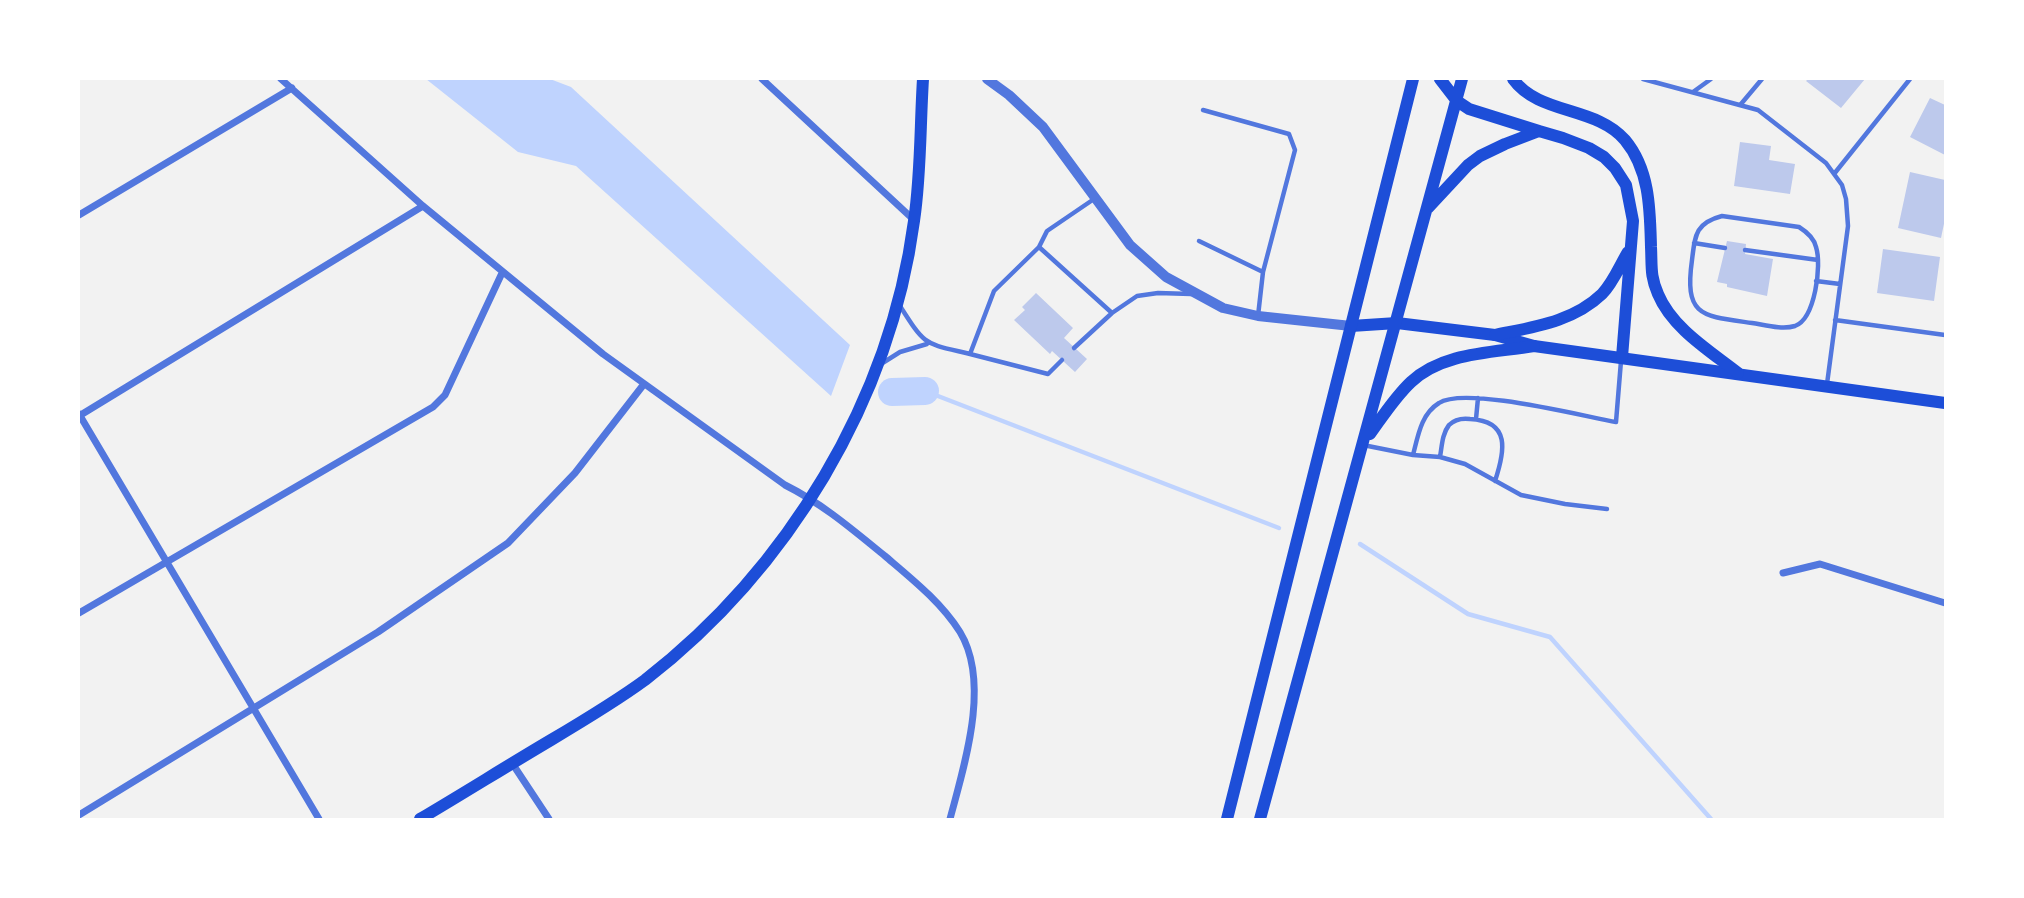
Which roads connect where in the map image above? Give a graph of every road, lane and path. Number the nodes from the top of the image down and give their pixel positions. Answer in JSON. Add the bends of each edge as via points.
{"nodes":[{"id":1,"x":281,"y":79,"type":"edge"},
{"id":2,"x":762,"y":79,"type":"edge"},
{"id":3,"x":923,"y":79,"type":"edge"},
{"id":4,"x":987,"y":79,"type":"edge"},
{"id":5,"x":1413,"y":79,"type":"edge"},
{"id":6,"x":1440,"y":79,"type":"edge"},
{"id":7,"x":1462,"y":79,"type":"edge"},
{"id":8,"x":1513,"y":79,"type":"edge"},
{"id":9,"x":1643,"y":79,"type":"edge"},
{"id":10,"x":1711,"y":79,"type":"edge"},
{"id":11,"x":1762,"y":79,"type":"edge"},
{"id":12,"x":1910,"y":79,"type":"edge"},
{"id":13,"x":292,"y":88,"type":"junction"},
{"id":14,"x":1692,"y":92,"type":"junction"},
{"id":15,"x":1457,"y":101,"type":"junction"},
{"id":16,"x":1741,"y":104,"type":"junction"},
{"id":17,"x":1203,"y":110,"type":"dead end"},
{"id":18,"x":1539,"y":131,"type":"junction"},
{"id":19,"x":1834,"y":174,"type":"junction"},
{"id":20,"x":1096,"y":197,"type":"junction"},
{"id":21,"x":423,"y":206,"type":"junction"},
{"id":22,"x":1426,"y":211,"type":"junction"},
{"id":23,"x":79,"y":215,"type":"edge"},
{"id":24,"x":915,"y":220,"type":"junction"},
{"id":25,"x":1199,"y":241,"type":"dead end"},
{"id":26,"x":1694,"y":243,"type":"junction"},
{"id":27,"x":1039,"y":247,"type":"junction"},
{"id":28,"x":1726,"y":247,"type":"dead end"},
{"id":29,"x":1630,"y":249,"type":"junction"},
{"id":30,"x":1745,"y":250,"type":"dead end"},
{"id":31,"x":1818,"y":261,"type":"junction"},
{"id":32,"x":502,"y":272,"type":"junction"},
{"id":33,"x":1263,"y":272,"type":"junction"},
{"id":34,"x":1815,"y":281,"type":"junction"},
{"id":35,"x":1840,"y":284,"type":"junction"},
{"id":36,"x":1196,"y":295,"type":"junction"},
{"id":37,"x":898,"y":303,"type":"junction"},
{"id":38,"x":1112,"y":313,"type":"junction"},
{"id":39,"x":1258,"y":316,"type":"junction"},
{"id":40,"x":1835,"y":320,"type":"junction"},
{"id":41,"x":1397,"y":323,"type":"junction"},
{"id":42,"x":1351,"y":326,"type":"junction"},
{"id":43,"x":1495,"y":335,"type":"junction"},
{"id":44,"x":1945,"y":335,"type":"edge"},
{"id":45,"x":928,"y":344,"type":"junction"},
{"id":46,"x":1534,"y":346,"type":"junction"},
{"id":47,"x":1074,"y":348,"type":"dead end"},
{"id":48,"x":970,"y":354,"type":"junction"},
{"id":49,"x":1622,"y":357,"type":"junction"},
{"id":50,"x":1062,"y":360,"type":"dead end"},
{"id":51,"x":878,"y":366,"type":"junction"},
{"id":52,"x":1738,"y":373,"type":"junction"},
{"id":53,"x":644,"y":384,"type":"junction"},
{"id":54,"x":1826,"y":385,"type":"junction"},
{"id":55,"x":1478,"y":398,"type":"junction"},
{"id":56,"x":1945,"y":403,"type":"edge"},
{"id":57,"x":79,"y":415,"type":"edge"},
{"id":58,"x":1476,"y":419,"type":"junction"},
{"id":59,"x":1364,"y":444,"type":"junction"},
{"id":60,"x":1413,"y":455,"type":"junction"},
{"id":61,"x":1440,"y":457,"type":"junction"},
{"id":62,"x":1495,"y":481,"type":"junction"},
{"id":63,"x":810,"y":498,"type":"junction"},
{"id":64,"x":1607,"y":509,"type":"dead end"},
{"id":65,"x":166,"y":561,"type":"junction"},
{"id":66,"x":1783,"y":573,"type":"dead end"},
{"id":67,"x":1945,"y":603,"type":"edge"},
{"id":68,"x":79,"y":613,"type":"edge"},
{"id":69,"x":254,"y":708,"type":"junction"},
{"id":70,"x":512,"y":763,"type":"junction"},
{"id":71,"x":79,"y":815,"type":"edge"},
{"id":72,"x":319,"y":819,"type":"edge"},
{"id":73,"x":420,"y":819,"type":"edge"},
{"id":74,"x":549,"y":819,"type":"edge"},
{"id":75,"x":950,"y":819,"type":"edge"},
{"id":76,"x":1227,"y":819,"type":"edge"},
{"id":77,"x":1260,"y":819,"type":"edge"}],
"edges":[{"from":1,"to":13,"type":"street"},
{"from":2,"to":24,"type":"street"},
{"from":3,"to":24,"type":"main road"},
{"from":4,"to":20,"type":"street","via":[[1043,127]]},
{"from":5,"to":42,"type":"main road"},
{"from":6,"to":15,"type":"main road"},
{"from":7,"to":15,"type":"main road"},
{"from":8,"to":52,"type":"main road","via":[[1548,105],[1605,124],[1624,138],[1639,161],[1648,190],[1650,274],[1659,297],[1692,337]]},
{"from":9,"to":14,"type":"lane"},
{"from":10,"to":14,"type":"lane"},
{"from":11,"to":16,"type":"lane"},
{"from":12,"to":19,"type":"lane"},
{"from":13,"to":21,"type":"street"},
{"from":13,"to":23,"type":"street"},
{"from":14,"to":16,"type":"lane"},
{"from":15,"to":18,"type":"main road"},
{"from":15,"to":22,"type":"main road"},
{"from":16,"to":19,"type":"lane","via":[[1758,110]]},
{"from":17,"to":33,"type":"lane","via":[[1289,134],[1295,150]]},
{"from":18,"to":22,"type":"main road","via":[[1480,156]]},
{"from":18,"to":29,"type":"main road","via":[[1589,148],[1615,168],[1630,199]]},
{"from":19,"to":35,"type":"lane","via":[[1842,185],[1848,211]]},
{"from":20,"to":27,"type":"lane","via":[[1047,231]]},
{"from":20,"to":36,"type":"street","via":[[1130,245],[1166,277]]},
{"from":21,"to":32,"type":"street"},
{"from":21,"to":57,"type":"street"},
{"from":22,"to":41,"type":"main road"},
{"from":24,"to":37,"type":"main road"},
{"from":25,"to":33,"type":"lane"},
{"from":26,"to":28,"type":"lane"},
{"from":26,"to":31,"type":"lane","via":[[1698,230],[1722,216],[1773,223],[1799,227],[1809,234]]},
{"from":26,"to":34,"type":"lane","via":[[1691,299],[1699,311],[1713,318],[1796,326],[1807,317]]},
{"from":27,"to":38,"type":"lane"},
{"from":27,"to":48,"type":"lane","via":[[994,291]]},
{"from":29,"to":43,"type":"main road","via":[[1603,293],[1590,303],[1556,323]]},
{"from":29,"to":49,"type":"main road"},
{"from":30,"to":31,"type":"lane"},
{"from":31,"to":34,"type":"lane"},
{"from":32,"to":53,"type":"street"},
{"from":32,"to":65,"type":"street","via":[[445,395],[433,407]]},
{"from":33,"to":39,"type":"lane"},
{"from":34,"to":35,"type":"lane"},
{"from":35,"to":40,"type":"lane"},
{"from":36,"to":38,"type":"lane","via":[[1137,296]]},
{"from":36,"to":39,"type":"street","via":[[1223,308]]},
{"from":37,"to":45,"type":"lane"},
{"from":37,"to":51,"type":"main road"},
{"from":38,"to":47,"type":"lane"},
{"from":39,"to":42,"type":"street"},
{"from":40,"to":44,"type":"lane"},
{"from":40,"to":54,"type":"lane"},
{"from":41,"to":42,"type":"main road"},
{"from":41,"to":43,"type":"main road"},
{"from":41,"to":59,"type":"main road"},
{"from":42,"to":76,"type":"main road"},
{"from":43,"to":46,"type":"main road"},
{"from":45,"to":48,"type":"lane"},
{"from":45,"to":51,"type":"lane","via":[[900,352]]},
{"from":46,"to":49,"type":"main road"},
{"from":46,"to":59,"type":"main road","via":[[1456,358],[1434,367],[1412,381],[1391,404]]},
{"from":48,"to":50,"type":"lane","via":[[1048,374]]},
{"from":49,"to":52,"type":"main road"},
{"from":49,"to":55,"type":"lane","via":[[1616,422]]},
{"from":51,"to":63,"type":"main road","via":[[829,470]]},
{"from":52,"to":54,"type":"main road"},
{"from":53,"to":63,"type":"street"},
{"from":53,"to":69,"type":"street","via":[[575,473],[508,543],[378,632]]},
{"from":54,"to":56,"type":"main road"},
{"from":55,"to":58,"type":"lane"},
{"from":55,"to":60,"type":"lane","via":[[1441,401],[1429,411]]},
{"from":57,"to":65,"type":"street"},
{"from":58,"to":61,"type":"lane","via":[[1454,420],[1447,427]]},
{"from":58,"to":62,"type":"lane","via":[[1496,426],[1501,435],[1502,456]]},
{"from":59,"to":60,"type":"lane"},
{"from":59,"to":77,"type":"main road"},
{"from":60,"to":61,"type":"lane"},
{"from":61,"to":62,"type":"lane","via":[[1465,464]]},
{"from":62,"to":64,"type":"lane","via":[[1544,501]]},
{"from":63,"to":70,"type":"main road","via":[[737,594],[690,640],[644,680]]},
{"from":63,"to":75,"type":"street","via":[[914,581],[961,633],[971,659],[974,687],[967,755]]},
{"from":65,"to":68,"type":"street"},
{"from":65,"to":69,"type":"street"},
{"from":66,"to":67,"type":"street","via":[[1820,564]]},
{"from":69,"to":71,"type":"street"},
{"from":69,"to":72,"type":"street"},
{"from":70,"to":73,"type":"main road"},
{"from":70,"to":74,"type":"street"}]}
